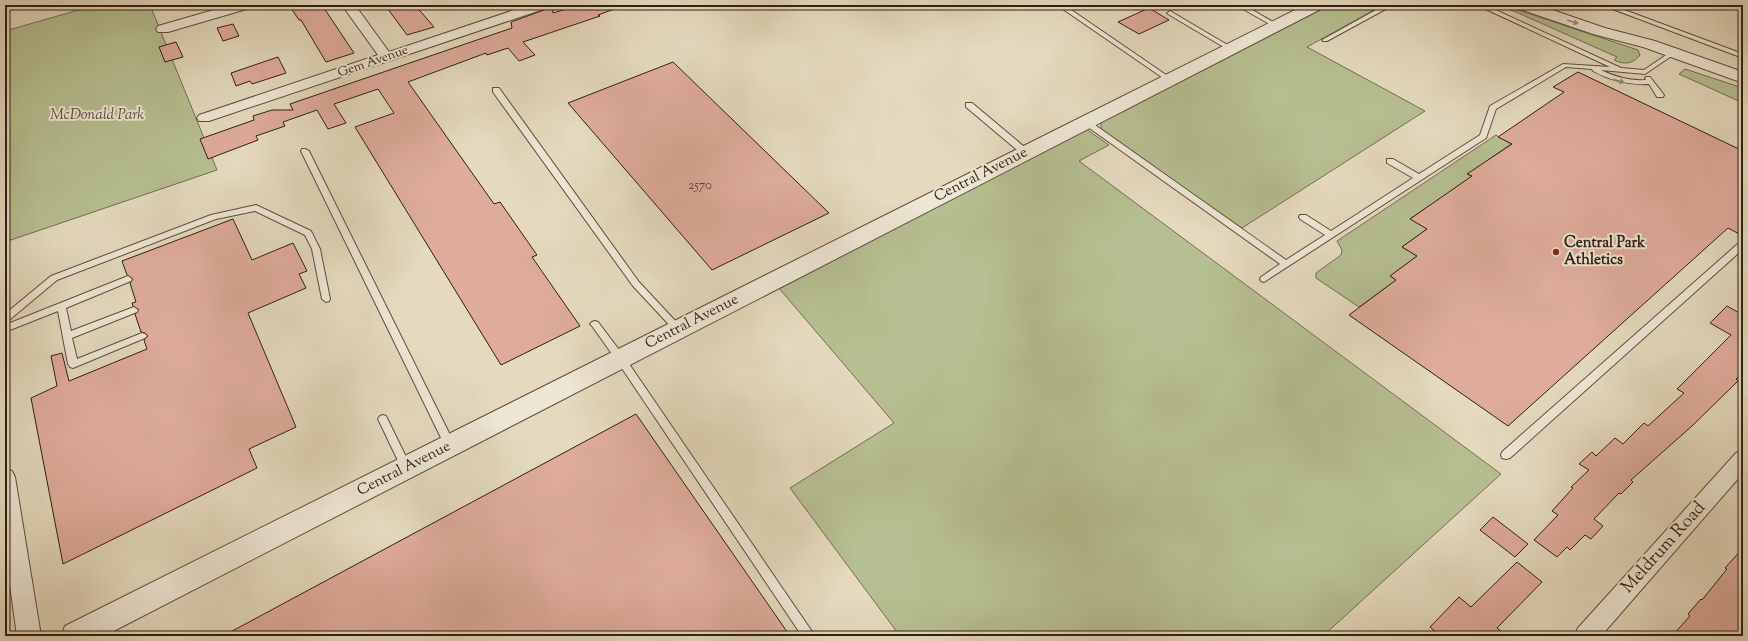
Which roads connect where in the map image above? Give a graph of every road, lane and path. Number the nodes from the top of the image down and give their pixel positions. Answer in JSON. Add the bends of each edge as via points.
{"nodes":[{"id":1,"x":245,"y":5,"type":"edge"},
{"id":2,"x":348,"y":5,"type":"edge"},
{"id":3,"x":542,"y":5,"type":"edge"},
{"id":4,"x":1060,"y":5,"type":"edge"},
{"id":5,"x":1239,"y":5,"type":"edge"},
{"id":6,"x":1390,"y":5,"type":"edge"},
{"id":7,"x":1480,"y":5,"type":"edge"},
{"id":8,"x":1523,"y":5,"type":"edge"},
{"id":9,"x":1562,"y":5,"type":"edge"},
{"id":10,"x":1606,"y":5,"type":"edge"},
{"id":11,"x":1313,"y":6,"type":"edge"},
{"id":12,"x":1170,"y":13,"type":"dead end"},
{"id":13,"x":1275,"y":25,"type":"junction"},
{"id":14,"x":163,"y":29,"type":"dead end"},
{"id":15,"x":1325,"y":40,"type":"dead end"},
{"id":16,"x":1649,"y":44,"type":"junction"},
{"id":17,"x":1229,"y":48,"type":"junction"},
{"id":18,"x":1674,"y":52,"type":"junction"},
{"id":19,"x":1743,"y":56,"type":"edge"},
{"id":20,"x":386,"y":57,"type":"junction"},
{"id":21,"x":1590,"y":68,"type":"junction"},
{"id":22,"x":1625,"y":71,"type":"junction"},
{"id":23,"x":1645,"y":72,"type":"junction"},
{"id":24,"x":1743,"y":78,"type":"edge"},
{"id":25,"x":1168,"y":79,"type":"junction"},
{"id":26,"x":1651,"y":82,"type":"junction"},
{"id":27,"x":496,"y":90,"type":"dead end"},
{"id":28,"x":1660,"y":95,"type":"dead end"},
{"id":29,"x":969,"y":105,"type":"dead end"},
{"id":30,"x":204,"y":118,"type":"dead end"},
{"id":31,"x":1085,"y":122,"type":"junction"},
{"id":32,"x":305,"y":151,"type":"dead end"},
{"id":33,"x":1025,"y":152,"type":"junction"},
{"id":34,"x":1390,"y":161,"type":"dead end"},
{"id":35,"x":1419,"y":178,"type":"junction"},
{"id":36,"x":1303,"y":216,"type":"dead end"},
{"id":37,"x":1331,"y":235,"type":"junction"},
{"id":38,"x":1743,"y":244,"type":"edge"},
{"id":39,"x":1286,"y":264,"type":"junction"},
{"id":40,"x":128,"y":279,"type":"dead end"},
{"id":41,"x":1264,"y":280,"type":"dead end"},
{"id":42,"x":326,"y":299,"type":"dead end"},
{"id":43,"x":61,"y":306,"type":"junction"},
{"id":44,"x":134,"y":310,"type":"dead end"},
{"id":45,"x":5,"y":319,"type":"edge"},
{"id":46,"x":595,"y":324,"type":"dead end"},
{"id":47,"x":5,"y":328,"type":"edge"},
{"id":48,"x":678,"y":329,"type":"junction"},
{"id":49,"x":67,"y":336,"type":"junction"},
{"id":50,"x":142,"y":336,"type":"dead end"},
{"id":51,"x":620,"y":358,"type":"junction"},
{"id":52,"x":382,"y":419,"type":"dead end"},
{"id":53,"x":450,"y":445,"type":"junction"},
{"id":54,"x":1506,"y":455,"type":"dead end"},
{"id":55,"x":1743,"y":459,"type":"edge"},
{"id":56,"x":406,"y":467,"type":"junction"},
{"id":57,"x":5,"y":477,"type":"edge"},
{"id":58,"x":29,"y":636,"type":"edge"},
{"id":59,"x":75,"y":636,"type":"edge"},
{"id":60,"x":809,"y":636,"type":"edge"},
{"id":61,"x":1586,"y":636,"type":"edge"}],
"edges":[{"from":1,"to":14,"type":"street"},
{"from":2,"to":20,"type":"street"},
{"from":3,"to":20,"type":"street","name":"Gem Avenue"},
{"from":4,"to":25,"type":"lane"},
{"from":5,"to":13,"type":"lane"},
{"from":6,"to":15,"type":"lane"},
{"from":7,"to":22,"type":"lane"},
{"from":8,"to":16,"type":"street","one_way":true,"via":[[1599,31]]},
{"from":9,"to":16,"type":"street","via":[[1612,24]]},
{"from":10,"to":19,"type":"lane"},
{"from":11,"to":13,"type":"street","name":"Central Avenue"},
{"from":12,"to":17,"type":"lane"},
{"from":13,"to":17,"type":"street","name":"Central Avenue"},
{"from":16,"to":18,"type":"street"},
{"from":17,"to":25,"type":"street","name":"Central Avenue"},
{"from":18,"to":23,"type":"lane"},
{"from":18,"to":24,"type":"street"},
{"from":20,"to":30,"type":"street","name":"Gem Avenue"},
{"from":21,"to":22,"type":"lane"},
{"from":21,"to":26,"type":"lane","one_way":true,"via":[[1627,83]]},
{"from":21,"to":35,"type":"lane","via":[[1566,65],[1493,108],[1483,136]]},
{"from":22,"to":23,"type":"lane"},
{"from":23,"to":26,"type":"lane"},
{"from":25,"to":31,"type":"street","name":"Central Avenue"},
{"from":26,"to":28,"type":"lane"},
{"from":27,"to":48,"type":"lane","via":[[636,284]]},
{"from":29,"to":33,"type":"lane"},
{"from":31,"to":33,"type":"street","name":"Central Avenue"},
{"from":31,"to":39,"type":"lane"},
{"from":32,"to":53,"type":"lane"},
{"from":33,"to":48,"type":"street","name":"Central Avenue"},
{"from":34,"to":35,"type":"lane"},
{"from":35,"to":37,"type":"lane"},
{"from":36,"to":37,"type":"lane"},
{"from":37,"to":39,"type":"lane"},
{"from":38,"to":54,"type":"lane"},
{"from":39,"to":41,"type":"lane"},
{"from":40,"to":43,"type":"lane"},
{"from":42,"to":45,"type":"lane","via":[[316,249],[308,233],[256,208],[214,217],[54,278]]},
{"from":43,"to":47,"type":"lane"},
{"from":43,"to":49,"type":"lane"},
{"from":44,"to":49,"type":"lane"},
{"from":46,"to":51,"type":"lane"},
{"from":48,"to":51,"type":"street","name":"Central Avenue"},
{"from":49,"to":50,"type":"lane","via":[[73,364]]},
{"from":51,"to":53,"type":"street","name":"Central Avenue"},
{"from":51,"to":60,"type":"lane"},
{"from":52,"to":56,"type":"lane"},
{"from":53,"to":56,"type":"street","name":"Central Avenue"},
{"from":55,"to":61,"type":"street","name":"Meldrum Road"},
{"from":56,"to":59,"type":"street","name":"Central Avenue"},
{"from":57,"to":58,"type":"street"}]}
